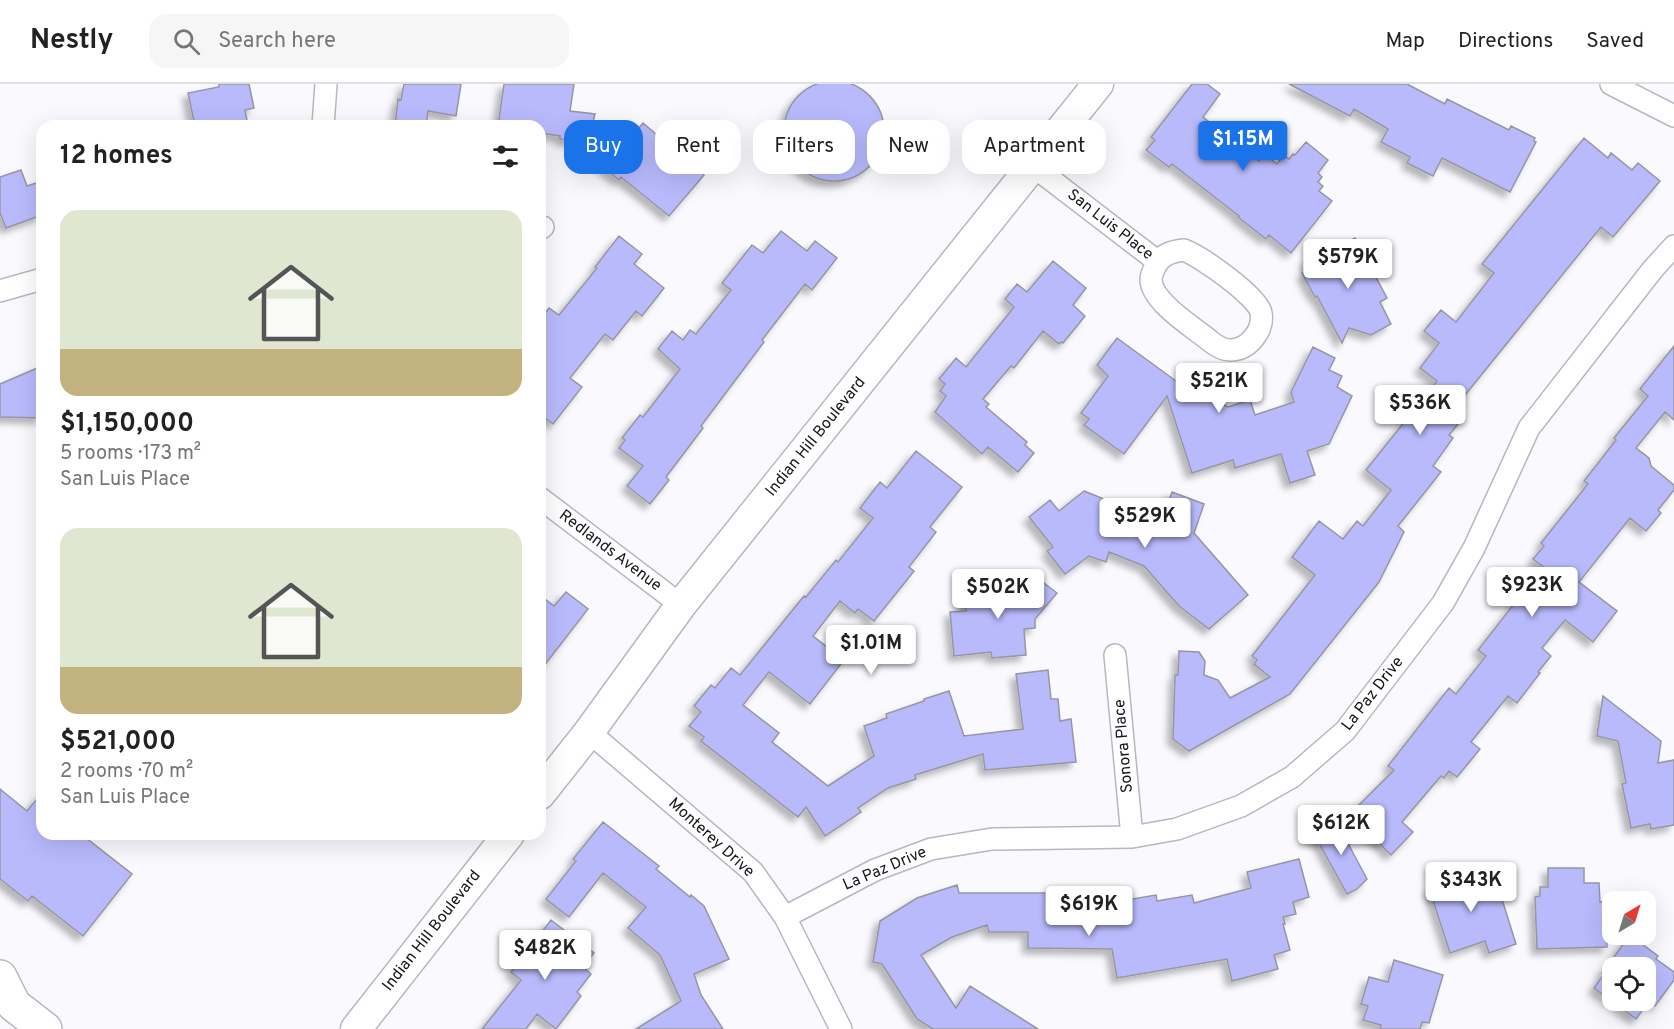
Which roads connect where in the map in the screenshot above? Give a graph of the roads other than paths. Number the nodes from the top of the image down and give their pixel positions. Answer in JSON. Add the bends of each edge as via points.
{"nodes":[{"id":1,"x":326,"y":84,"type":"edge"},
{"id":2,"x":1098,"y":84,"type":"edge"},
{"id":3,"x":1613,"y":85,"type":"edge"},
{"id":4,"x":1674,"y":116,"type":"edge"},
{"id":5,"x":323,"y":120,"type":"edge"},
{"id":6,"x":1070,"y":120,"type":"edge"},
{"id":7,"x":1028,"y":174,"type":"edge"},
{"id":8,"x":1044,"y":174,"type":"edge"},
{"id":9,"x":1674,"y":246,"type":"edge"},
{"id":10,"x":1157,"y":261,"type":"junction"},
{"id":11,"x":36,"y":281,"type":"edge"},
{"id":12,"x":0,"y":291,"type":"edge"},
{"id":13,"x":546,"y":503,"type":"edge"},
{"id":14,"x":681,"y":605,"type":"junction"},
{"id":15,"x":1115,"y":655,"type":"dead end"},
{"id":16,"x":589,"y":732,"type":"junction"},
{"id":17,"x":546,"y":786,"type":"edge"},
{"id":18,"x":1132,"y":837,"type":"junction"},
{"id":19,"x":504,"y":840,"type":"edge"},
{"id":20,"x":785,"y":917,"type":"junction"},
{"id":21,"x":5,"y":995,"type":"edge"},
{"id":22,"x":45,"y":1029,"type":"edge"},
{"id":23,"x":356,"y":1029,"type":"edge"},
{"id":24,"x":841,"y":1029,"type":"edge"}],
"edges":[{"from":1,"to":5,"type":"street"},
{"from":2,"to":6,"type":"street","name":"Indian Hill Boulevard"},
{"from":3,"to":4,"type":"street"},
{"from":7,"to":14,"type":"street","name":"Indian Hill Boulevard"},
{"from":8,"to":10,"type":"street","name":"San Luis Place"},
{"from":9,"to":18,"type":"street","name":"La Paz Drive","via":[[1529,428],[1474,548],[1443,603],[1346,731],[1292,777],[1240,806],[1177,829]]},
{"from":10,"to":10,"type":"street","name":"San Luis Place","via":[[1151,278],[1160,301],[1216,346],[1230,351],[1245,347],[1255,338],[1261,326],[1261,311],[1246,292],[1190,252],[1172,251]]},
{"from":11,"to":12,"type":"street"},
{"from":13,"to":14,"type":"street","name":"Redlands Avenue"},
{"from":14,"to":16,"type":"street","name":"Indian Hill Boulevard"},
{"from":15,"to":18,"type":"street","name":"Sonora Place"},
{"from":16,"to":17,"type":"street","name":"Indian Hill Boulevard"},
{"from":16,"to":20,"type":"street","name":"Monterey Drive","via":[[753,872]]},
{"from":18,"to":20,"type":"street","name":"La Paz Drive","via":[[992,839],[931,849],[875,870]]},
{"from":19,"to":23,"type":"street","name":"Indian Hill Boulevard"},
{"from":20,"to":24,"type":"street","name":"Monterey Drive"},
{"from":21,"to":22,"type":"main road"}]}
